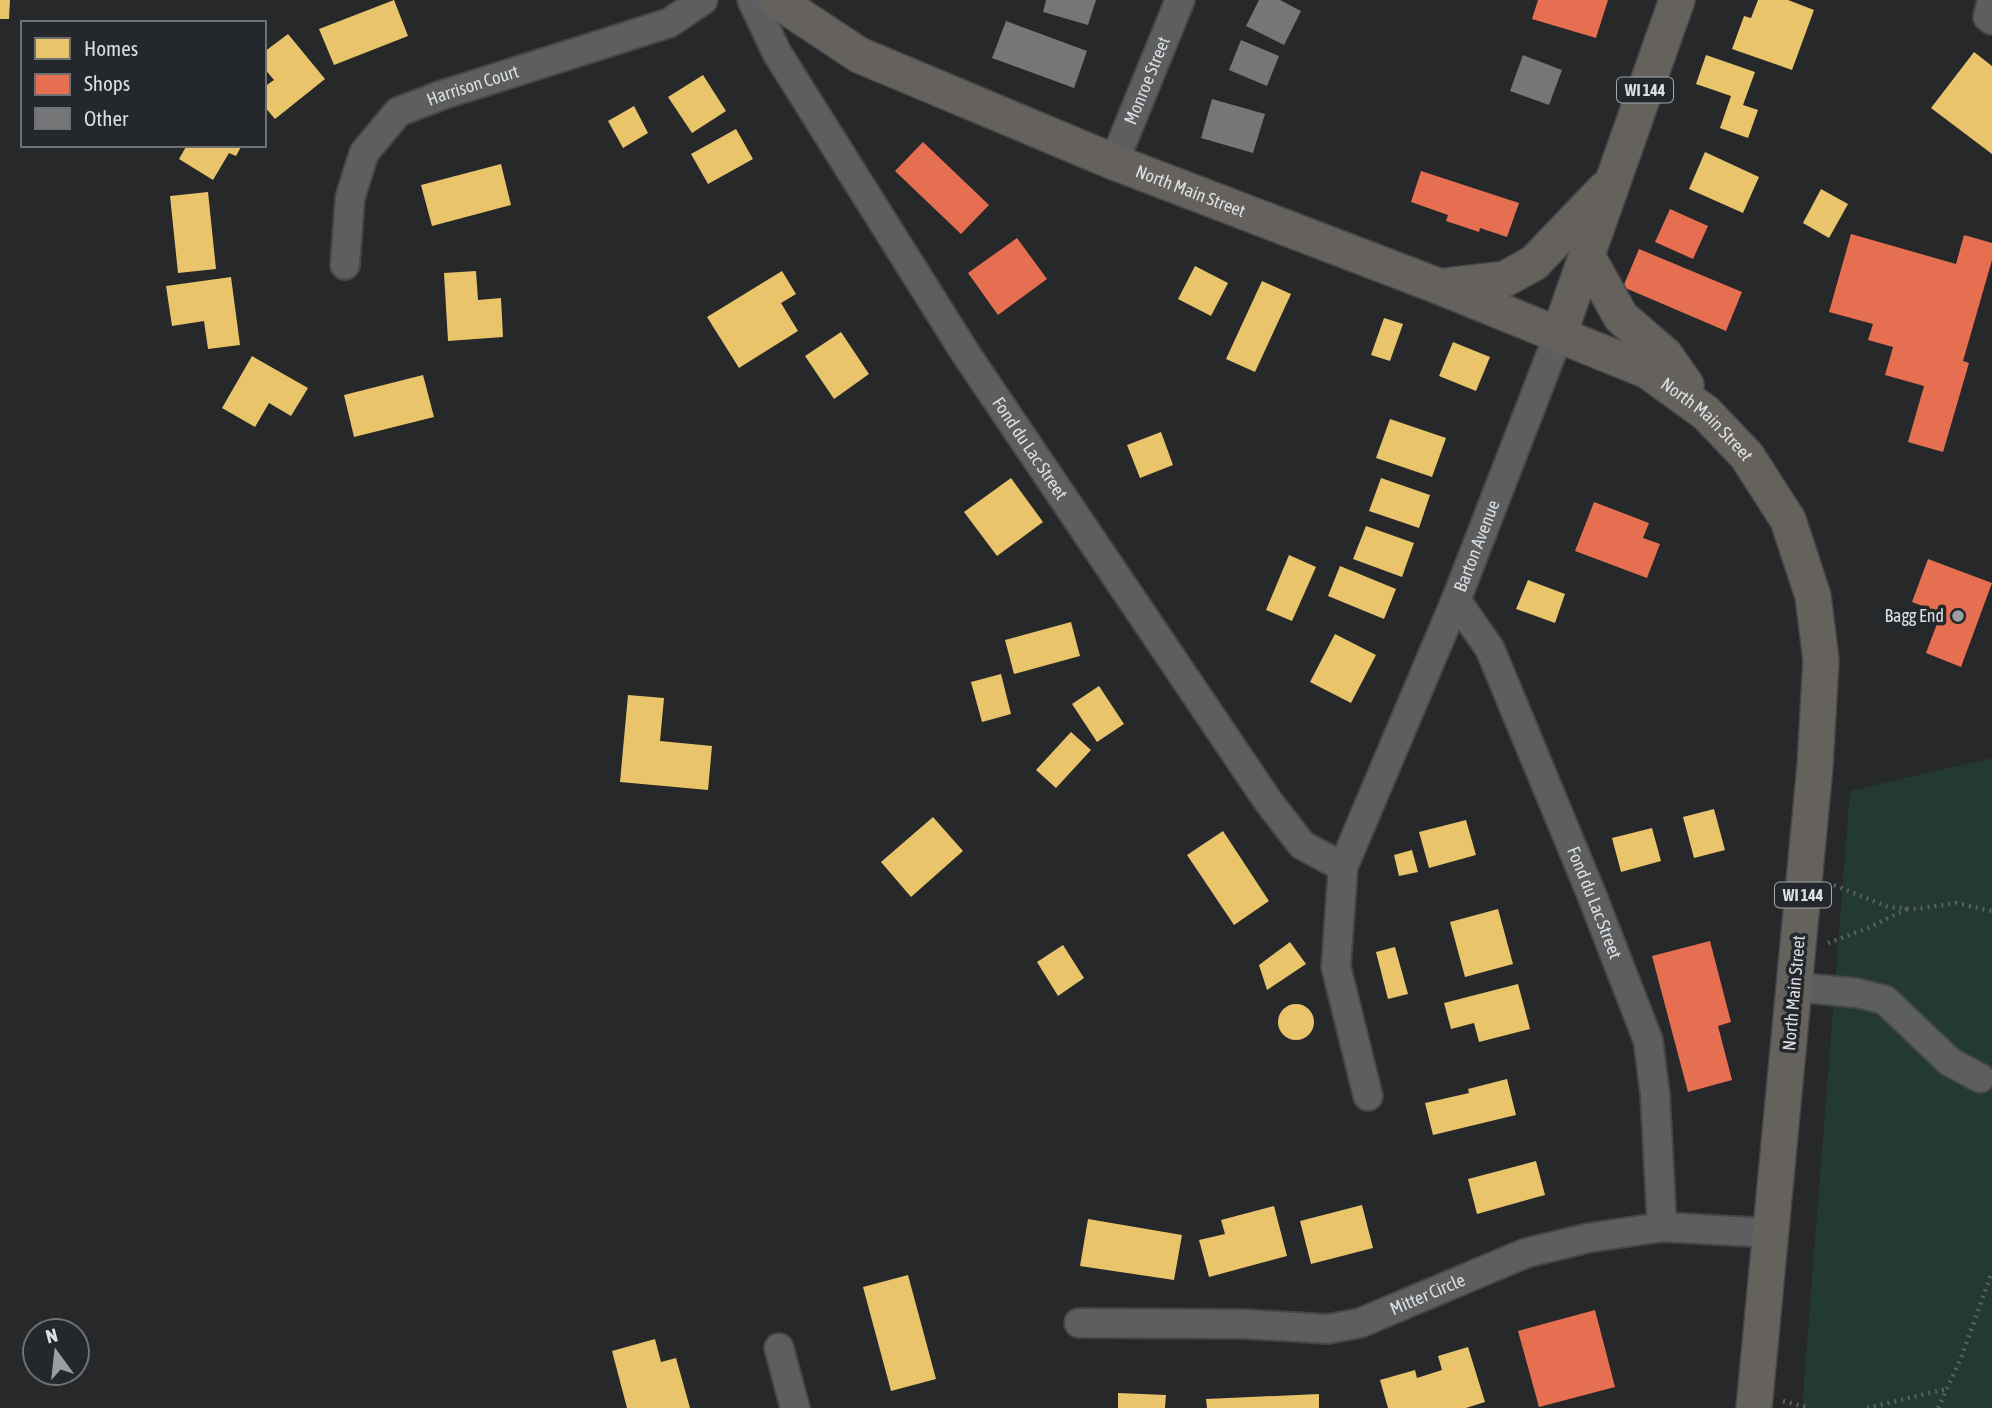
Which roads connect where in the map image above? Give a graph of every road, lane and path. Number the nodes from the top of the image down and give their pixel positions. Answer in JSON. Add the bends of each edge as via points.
{"nodes":[{"id":1,"x":703,"y":0,"type":"edge"},
{"id":2,"x":752,"y":0,"type":"edge"},
{"id":3,"x":776,"y":0,"type":"edge"},
{"id":4,"x":1180,"y":0,"type":"edge"},
{"id":5,"x":1676,"y":0,"type":"edge"},
{"id":6,"x":1992,"y":0,"type":"edge"},
{"id":7,"x":1992,"y":20,"type":"edge"},
{"id":8,"x":1114,"y":162,"type":"junction"},
{"id":9,"x":1613,"y":180,"type":"junction"},
{"id":10,"x":1587,"y":256,"type":"junction"},
{"id":11,"x":345,"y":265,"type":"dead end"},
{"id":12,"x":1438,"y":286,"type":"junction"},
{"id":13,"x":1559,"y":334,"type":"junction"},
{"id":14,"x":1706,"y":413,"type":"junction"},
{"id":15,"x":1455,"y":600,"type":"junction"},
{"id":16,"x":1343,"y":867,"type":"junction"},
{"id":17,"x":1805,"y":874,"type":"junction"},
{"id":18,"x":1908,"y":908,"type":"junction"},
{"id":19,"x":1992,"y":911,"type":"edge"},
{"id":20,"x":1796,"y":971,"type":"junction"},
{"id":21,"x":1980,"y":1078,"type":"dead end"},
{"id":22,"x":1368,"y":1096,"type":"dead end"},
{"id":23,"x":1662,"y":1227,"type":"junction"},
{"id":24,"x":1771,"y":1233,"type":"junction"},
{"id":25,"x":1992,"y":1272,"type":"edge"},
{"id":26,"x":1080,"y":1323,"type":"dead end"},
{"id":27,"x":779,"y":1348,"type":"dead end"},
{"id":28,"x":1947,"y":1389,"type":"junction"},
{"id":29,"x":794,"y":1408,"type":"edge"},
{"id":30,"x":1754,"y":1408,"type":"edge"},
{"id":31,"x":1867,"y":1408,"type":"edge"},
{"id":32,"x":1938,"y":1408,"type":"edge"}],
"edges":[{"from":1,"to":11,"type":"street","name":"Harrison Court","via":[[669,23],[398,112],[364,153],[350,198]]},
{"from":2,"to":16,"type":"street","name":"Fond du Lac Street","via":[[778,53],[967,354],[1268,801],[1302,845]]},
{"from":3,"to":8,"type":"main road","name":"North Main Street","via":[[859,55]]},
{"from":4,"to":8,"type":"street","name":"Monroe Street"},
{"from":5,"to":9,"type":"main road","name":"Barton Avenue","number":"WI 144"},
{"from":6,"to":7,"type":"street","via":[[1988,17]]},
{"from":8,"to":12,"type":"main road","name":"North Main Street"},
{"from":9,"to":10,"type":"main road","name":"Barton Avenue","number":"WI 144"},
{"from":9,"to":12,"type":"main road","via":[[1534,263],[1505,279]]},
{"from":10,"to":13,"type":"main road","name":"Barton Avenue","number":"WI 144"},
{"from":10,"to":14,"type":"main road","via":[[1621,317],[1665,355]]},
{"from":12,"to":13,"type":"main road","name":"North Main Street"},
{"from":13,"to":14,"type":"main road","name":"North Main Street","number":"WI 144","via":[[1648,371]]},
{"from":13,"to":15,"type":"street","name":"Barton Avenue"},
{"from":14,"to":17,"type":"main road","name":"North Main Street","number":"WI 144","via":[[1747,456],[1788,520],[1813,596],[1821,660]]},
{"from":15,"to":16,"type":"street","name":"Barton Avenue"},
{"from":15,"to":23,"type":"street","name":"Fond du Lac Street","via":[[1490,649],[1648,1040]]},
{"from":16,"to":22,"type":"street","name":"Barton Avenue","via":[[1336,967]]},
{"from":17,"to":18,"type":"path","via":[[1888,907]]},
{"from":17,"to":20,"type":"main road","name":"North Main Street","number":"WI 144"},
{"from":18,"to":19,"type":"path","via":[[1956,904]]},
{"from":18,"to":20,"type":"path"},
{"from":20,"to":21,"type":"street","via":[[1885,1000],[1950,1062]]},
{"from":20,"to":24,"type":"main road","name":"North Main Street","number":"WI 144"},
{"from":23,"to":24,"type":"street","name":"Mitter Circle"},
{"from":23,"to":26,"type":"street","name":"Mitter Circle","via":[[1526,1252],[1360,1323],[1328,1329]]},
{"from":24,"to":30,"type":"main road","name":"North Main Street","number":"WI 144"},
{"from":25,"to":28,"type":"path"},
{"from":27,"to":29,"type":"street"},
{"from":28,"to":31,"type":"path"},
{"from":28,"to":32,"type":"path"}]}
